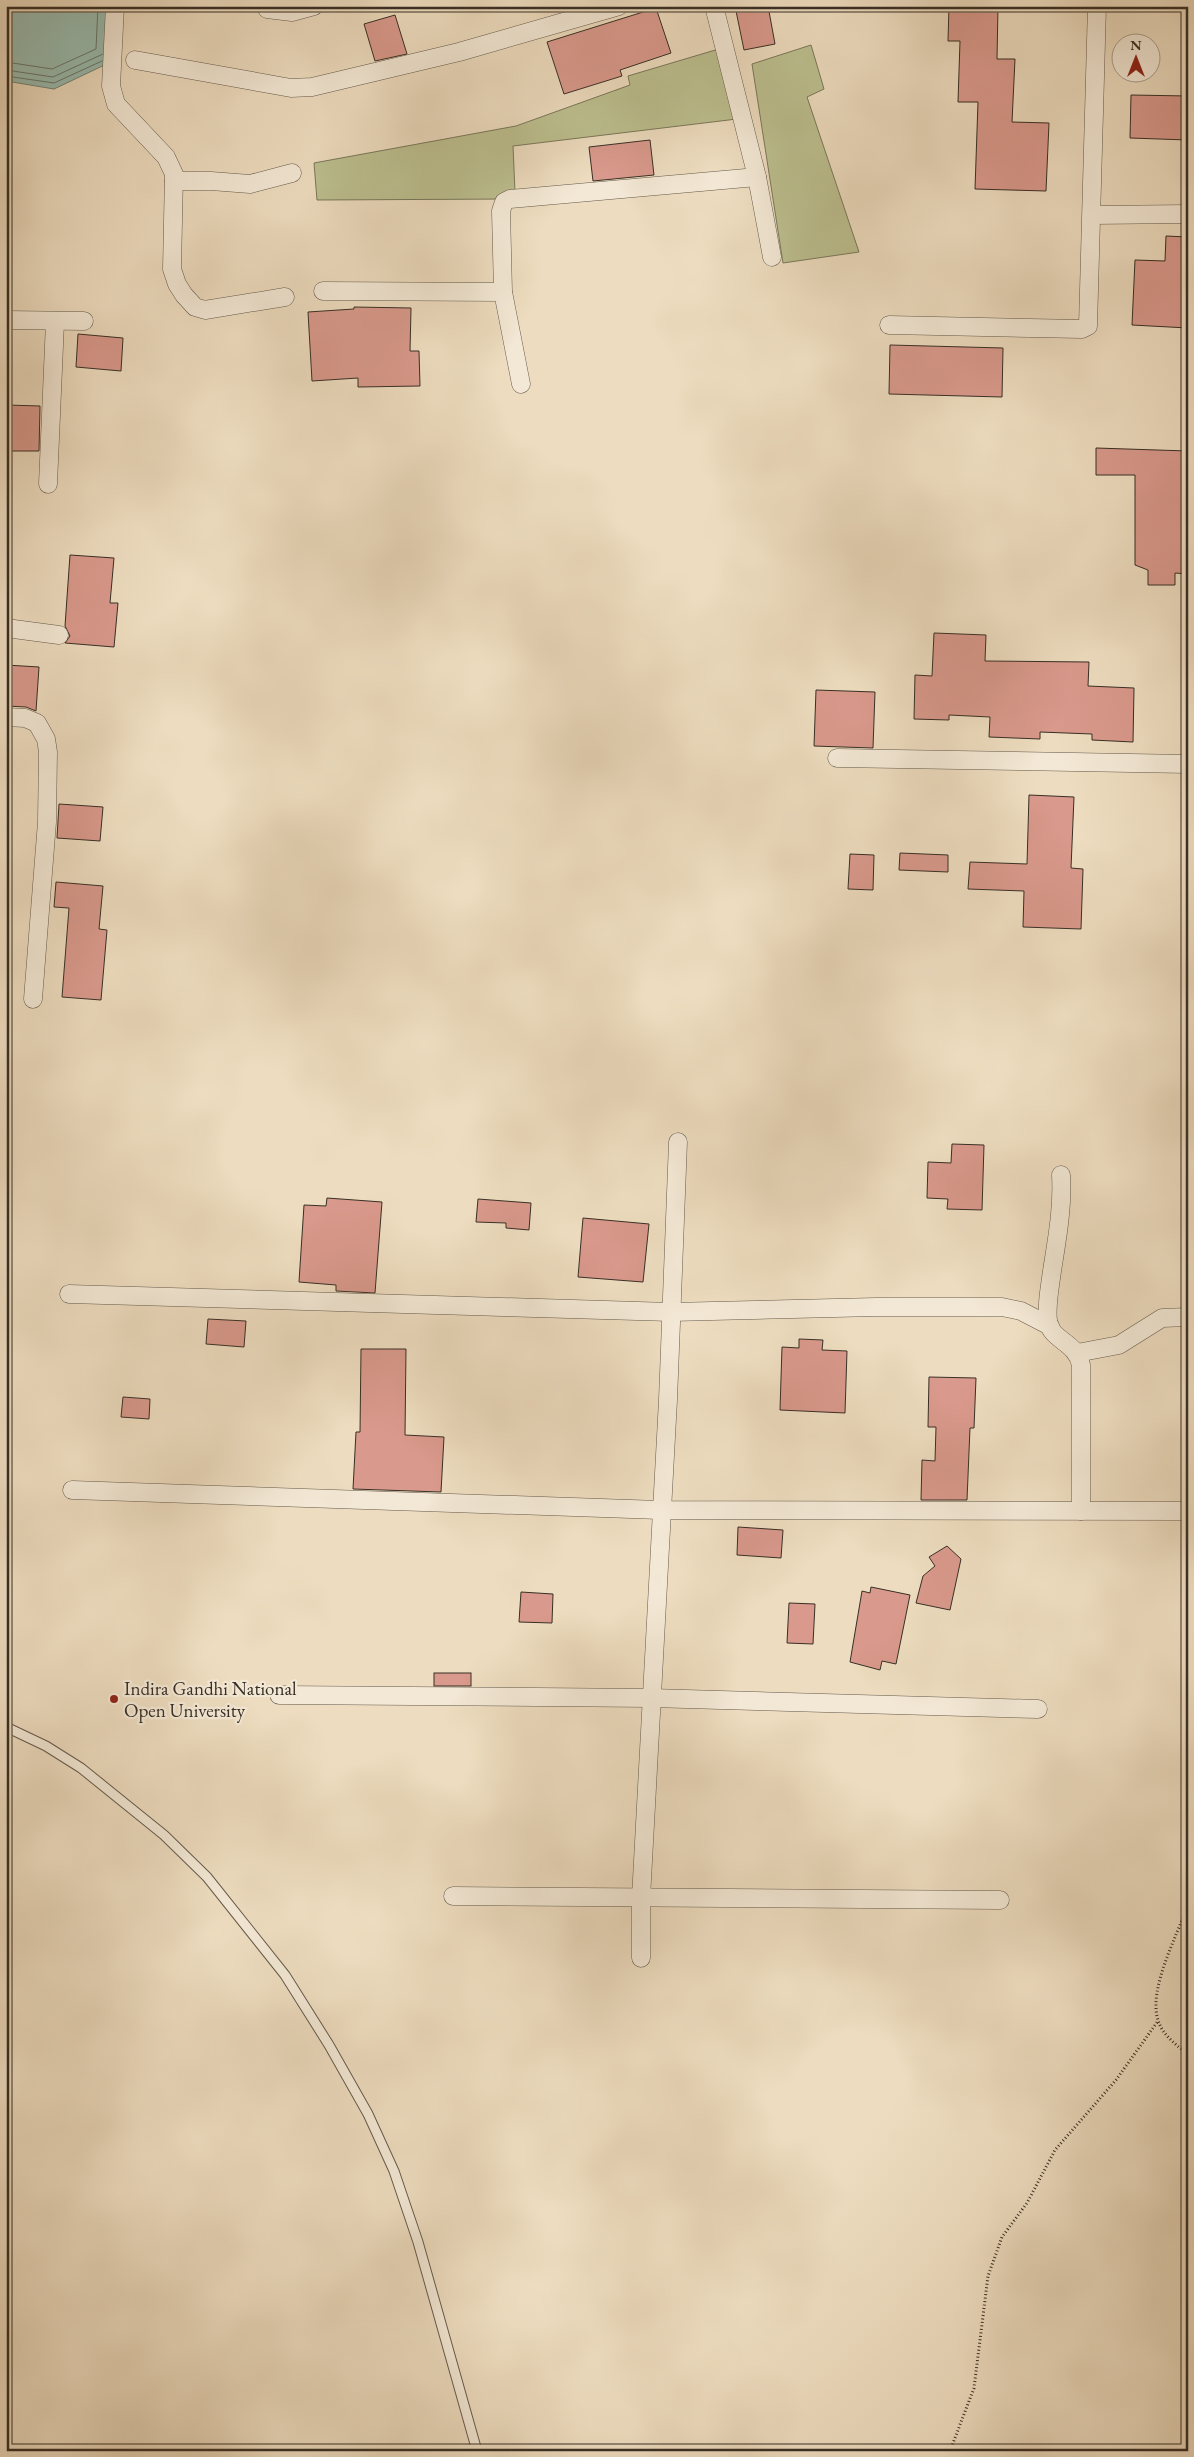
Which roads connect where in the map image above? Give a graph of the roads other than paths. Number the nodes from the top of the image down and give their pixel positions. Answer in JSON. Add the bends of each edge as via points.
{"nodes":[{"id":1,"x":115,"y":6,"type":"edge"},
{"id":2,"x":314,"y":6,"type":"edge"},
{"id":3,"x":619,"y":6,"type":"edge"},
{"id":4,"x":714,"y":6,"type":"edge"},
{"id":5,"x":1098,"y":6,"type":"edge"},
{"id":6,"x":267,"y":10,"type":"dead end"},
{"id":7,"x":135,"y":60,"type":"dead end"},
{"id":8,"x":292,"y":174,"type":"dead end"},
{"id":9,"x":757,"y":178,"type":"junction"},
{"id":10,"x":174,"y":181,"type":"junction"},
{"id":11,"x":1092,"y":214,"type":"junction"},
{"id":12,"x":1188,"y":214,"type":"edge"},
{"id":13,"x":772,"y":257,"type":"dead end"},
{"id":14,"x":323,"y":291,"type":"dead end"},
{"id":15,"x":503,"y":292,"type":"junction"},
{"id":16,"x":285,"y":297,"type":"dead end"},
{"id":17,"x":6,"y":320,"type":"edge"},
{"id":18,"x":84,"y":321,"type":"dead end"},
{"id":19,"x":55,"y":322,"type":"junction"},
{"id":20,"x":889,"y":325,"type":"dead end"},
{"id":21,"x":521,"y":384,"type":"dead end"},
{"id":22,"x":48,"y":484,"type":"dead end"},
{"id":23,"x":6,"y":628,"type":"edge"},
{"id":24,"x":59,"y":635,"type":"dead end"},
{"id":25,"x":6,"y":717,"type":"edge"},
{"id":26,"x":837,"y":758,"type":"dead end"},
{"id":27,"x":1188,"y":764,"type":"edge"},
{"id":28,"x":33,"y":999,"type":"dead end"},
{"id":29,"x":678,"y":1142,"type":"dead end"},
{"id":30,"x":1061,"y":1175,"type":"dead end"},
{"id":31,"x":69,"y":1294,"type":"dead end"},
{"id":32,"x":671,"y":1312,"type":"junction"},
{"id":33,"x":1188,"y":1317,"type":"edge"},
{"id":34,"x":1050,"y":1326,"type":"junction"},
{"id":35,"x":1077,"y":1353,"type":"junction"},
{"id":36,"x":72,"y":1490,"type":"dead end"},
{"id":37,"x":660,"y":1510,"type":"junction"},
{"id":38,"x":1081,"y":1511,"type":"junction"},
{"id":39,"x":1188,"y":1511,"type":"edge"},
{"id":40,"x":279,"y":1695,"type":"dead end"},
{"id":41,"x":651,"y":1698,"type":"junction"},
{"id":42,"x":1038,"y":1709,"type":"dead end"},
{"id":43,"x":6,"y":1727,"type":"edge"},
{"id":44,"x":453,"y":1896,"type":"dead end"},
{"id":45,"x":641,"y":1898,"type":"junction"},
{"id":46,"x":1000,"y":1900,"type":"dead end"},
{"id":47,"x":641,"y":1958,"type":"dead end"},
{"id":48,"x":477,"y":2451,"type":"edge"}],
"edges":[{"from":1,"to":10,"type":"street","via":[[112,95],[116,104],[166,157]]},
{"from":2,"to":6,"type":"street","via":[[292,12]]},
{"from":3,"to":7,"type":"street","via":[[459,52],[312,87],[291,88]]},
{"from":4,"to":9,"type":"street"},
{"from":5,"to":11,"type":"street"},
{"from":8,"to":10,"type":"street","via":[[250,184]]},
{"from":9,"to":13,"type":"street"},
{"from":9,"to":15,"type":"street","via":[[510,199],[504,202],[501,211]]},
{"from":10,"to":16,"type":"street","via":[[172,269],[177,284],[194,307],[205,310]]},
{"from":11,"to":12,"type":"street"},
{"from":11,"to":20,"type":"street","via":[[1090,322],[1085,328]]},
{"from":14,"to":15,"type":"street"},
{"from":15,"to":21,"type":"street"},
{"from":17,"to":19,"type":"street"},
{"from":18,"to":19,"type":"street"},
{"from":19,"to":22,"type":"street"},
{"from":23,"to":24,"type":"street"},
{"from":25,"to":28,"type":"street","via":[[25,718],[37,723],[46,739],[48,752],[47,822]]},
{"from":26,"to":27,"type":"street"},
{"from":29,"to":32,"type":"street"},
{"from":30,"to":34,"type":"street","via":[[1062,1200],[1048,1306]]},
{"from":31,"to":32,"type":"street"},
{"from":32,"to":34,"type":"street","via":[[876,1306],[1002,1307],[1021,1311]]},
{"from":32,"to":37,"type":"street"},
{"from":33,"to":35,"type":"street","via":[[1162,1318],[1119,1345]]},
{"from":34,"to":35,"type":"street"},
{"from":35,"to":38,"type":"street","via":[[1082,1373]]},
{"from":36,"to":37,"type":"street"},
{"from":37,"to":38,"type":"street"},
{"from":37,"to":41,"type":"street"},
{"from":38,"to":39,"type":"street"},
{"from":40,"to":41,"type":"street"},
{"from":41,"to":42,"type":"street"},
{"from":41,"to":45,"type":"street"},
{"from":43,"to":48,"type":"lane","via":[[46,1746],[81,1768],[164,1835],[207,1877],[300,1998],[368,2114],[394,2171],[418,2242]]},
{"from":44,"to":45,"type":"street"},
{"from":45,"to":46,"type":"street"},
{"from":45,"to":47,"type":"street"}]}
